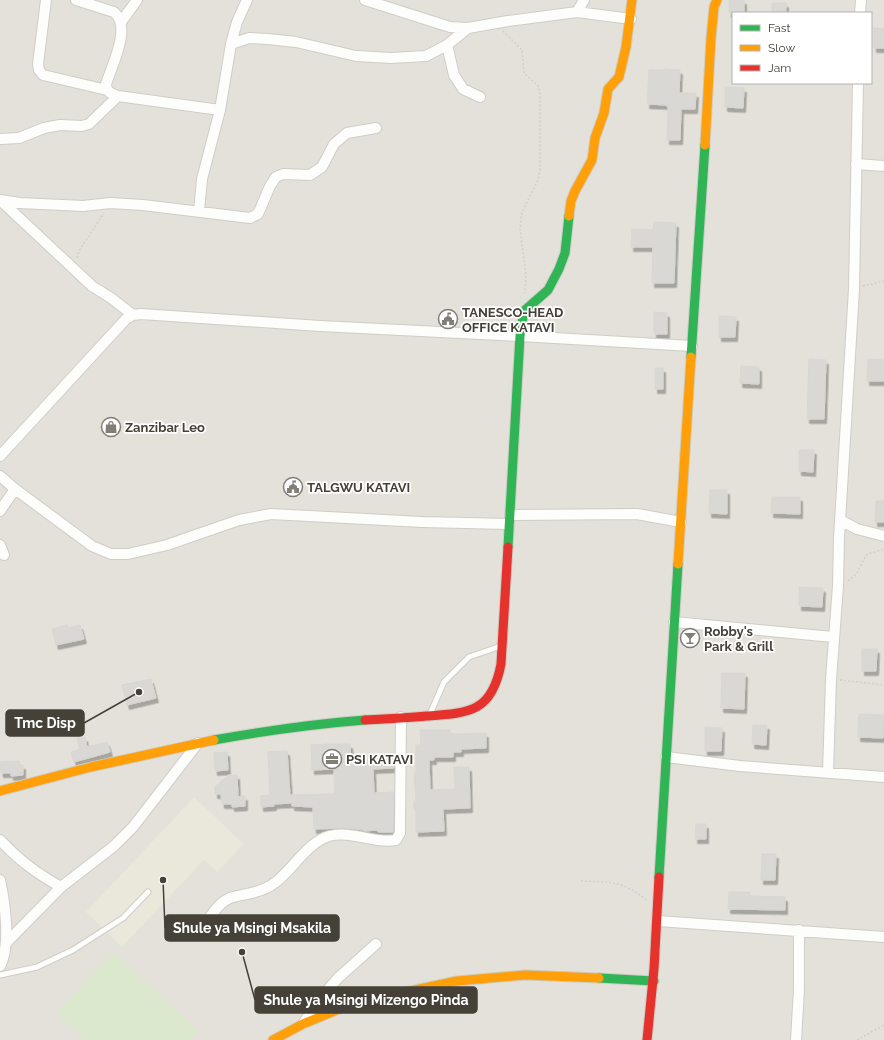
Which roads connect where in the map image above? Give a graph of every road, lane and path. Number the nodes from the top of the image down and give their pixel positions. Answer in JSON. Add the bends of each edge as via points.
{"nodes":[{"id":1,"x":46,"y":0,"type":"edge"},
{"id":2,"x":76,"y":0,"type":"edge"},
{"id":3,"x":137,"y":0,"type":"edge"},
{"id":4,"x":247,"y":0,"type":"edge"},
{"id":5,"x":365,"y":0,"type":"edge"},
{"id":6,"x":584,"y":0,"type":"edge"},
{"id":7,"x":632,"y":0,"type":"edge"},
{"id":8,"x":717,"y":0,"type":"edge"},
{"id":9,"x":861,"y":0,"type":"edge"},
{"id":10,"x":577,"y":12,"type":"junction"},
{"id":11,"x":860,"y":12,"type":"edge"},
{"id":12,"x":631,"y":19,"type":"junction"},
{"id":13,"x":121,"y":22,"type":"junction"},
{"id":14,"x":496,"y":23,"type":"junction"},
{"id":15,"x":468,"y":28,"type":"junction"},
{"id":16,"x":231,"y":44,"type":"junction"},
{"id":17,"x":447,"y":45,"type":"junction"},
{"id":18,"x":858,"y":84,"type":"edge"},
{"id":19,"x":107,"y":90,"type":"junction"},
{"id":20,"x":118,"y":96,"type":"junction"},
{"id":21,"x":480,"y":97,"type":"dead end"},
{"id":22,"x":220,"y":110,"type":"junction"},
{"id":23,"x":376,"y":128,"type":"dead end"},
{"id":24,"x":0,"y":139,"type":"edge"},
{"id":25,"x":856,"y":164,"type":"junction"},
{"id":26,"x":884,"y":166,"type":"edge"},
{"id":27,"x":0,"y":200,"type":"edge"},
{"id":28,"x":110,"y":203,"type":"junction"},
{"id":29,"x":199,"y":211,"type":"junction"},
{"id":30,"x":78,"y":272,"type":"junction"},
{"id":31,"x":884,"y":281,"type":"edge"},
{"id":32,"x":854,"y":289,"type":"junction"},
{"id":33,"x":524,"y":311,"type":"junction"},
{"id":34,"x":133,"y":315,"type":"junction"},
{"id":35,"x":520,"y":336,"type":"junction"},
{"id":36,"x":692,"y":346,"type":"junction"},
{"id":37,"x":0,"y":456,"type":"edge"},
{"id":38,"x":0,"y":476,"type":"edge"},
{"id":39,"x":15,"y":489,"type":"junction"},
{"id":40,"x":0,"y":511,"type":"edge"},
{"id":41,"x":509,"y":520,"type":"junction"},
{"id":42,"x":840,"y":520,"type":"junction"},
{"id":43,"x":681,"y":522,"type":"junction"},
{"id":44,"x":857,"y":529,"type":"junction"},
{"id":45,"x":884,"y":536,"type":"edge"},
{"id":46,"x":838,"y":538,"type":"junction"},
{"id":47,"x":0,"y":545,"type":"edge"},
{"id":48,"x":884,"y":549,"type":"edge"},
{"id":49,"x":4,"y":555,"type":"dead end"},
{"id":50,"x":838,"y":586,"type":"junction"},
{"id":51,"x":674,"y":622,"type":"junction"},
{"id":52,"x":834,"y":637,"type":"junction"},
{"id":53,"x":503,"y":646,"type":"junction"},
{"id":54,"x":831,"y":679,"type":"junction"},
{"id":55,"x":884,"y":685,"type":"edge"},
{"id":56,"x":429,"y":716,"type":"junction"},
{"id":57,"x":401,"y":717,"type":"junction"},
{"id":58,"x":198,"y":743,"type":"junction"},
{"id":59,"x":666,"y":757,"type":"junction"},
{"id":60,"x":828,"y":772,"type":"junction"},
{"id":61,"x":884,"y":777,"type":"edge"},
{"id":62,"x":0,"y":791,"type":"edge"},
{"id":63,"x":0,"y":840,"type":"edge"},
{"id":64,"x":0,"y":880,"type":"edge"},
{"id":65,"x":581,"y":881,"type":"dead end"},
{"id":66,"x":61,"y":887,"type":"junction"},
{"id":67,"x":148,"y":892,"type":"dead end"},
{"id":68,"x":658,"y":916,"type":"junction"},
{"id":69,"x":203,"y":926,"type":"dead end"},
{"id":70,"x":799,"y":930,"type":"junction"},
{"id":71,"x":884,"y":937,"type":"edge"},
{"id":72,"x":6,"y":943,"type":"junction"},
{"id":73,"x":376,"y":944,"type":"dead end"},
{"id":74,"x":0,"y":966,"type":"edge"},
{"id":75,"x":0,"y":974,"type":"edge"},
{"id":76,"x":654,"y":981,"type":"junction"},
{"id":77,"x":303,"y":1024,"type":"junction"},
{"id":78,"x":884,"y":1025,"type":"edge"},
{"id":79,"x":273,"y":1040,"type":"edge"},
{"id":80,"x":648,"y":1040,"type":"edge"},
{"id":81,"x":796,"y":1040,"type":"edge"},
{"id":82,"x":857,"y":1040,"type":"edge"}],
"edges":[{"from":1,"to":19,"type":"street","via":[[39,70],[43,74]]},
{"from":2,"to":13,"type":"street","via":[[114,12]]},
{"from":3,"to":13,"type":"street"},
{"from":4,"to":16,"type":"street"},
{"from":5,"to":15,"type":"street","via":[[450,27]]},
{"from":6,"to":10,"type":"street"},
{"from":7,"to":12,"type":"street"},
{"from":8,"to":36,"type":"street","via":[[714,7],[710,54]]},
{"from":9,"to":11,"type":"street"},
{"from":10,"to":12,"type":"street"},
{"from":10,"to":14,"type":"street"},
{"from":12,"to":33,"type":"street","via":[[619,77],[608,89],[604,113],[596,132],[592,160],[571,201],[565,253],[548,290]]},
{"from":13,"to":19,"type":"street","via":[[122,36],[106,84]]},
{"from":14,"to":15,"type":"street"},
{"from":14,"to":33,"type":"path","via":[[522,50],[524,73],[538,86],[540,92],[540,170],[538,180],[522,212],[520,229],[526,275]]},
{"from":15,"to":17,"type":"street"},
{"from":16,"to":17,"type":"street","via":[[249,38],[268,38],[356,56],[391,58],[426,56]]},
{"from":16,"to":22,"type":"street"},
{"from":17,"to":21,"type":"street","via":[[454,76],[463,89]]},
{"from":18,"to":25,"type":"street"},
{"from":19,"to":20,"type":"street"},
{"from":20,"to":22,"type":"street"},
{"from":20,"to":24,"type":"street","via":[[89,124],[60,125],[25,136]]},
{"from":22,"to":29,"type":"street","via":[[202,179]]},
{"from":23,"to":29,"type":"street","via":[[347,133],[334,144],[322,167],[310,175],[283,174],[276,177],[258,214],[250,218]]},
{"from":25,"to":26,"type":"street"},
{"from":25,"to":32,"type":"street"},
{"from":27,"to":28,"type":"street","via":[[76,206]]},
{"from":27,"to":30,"type":"street"},
{"from":28,"to":29,"type":"street"},
{"from":28,"to":30,"type":"path","via":[[79,251]]},
{"from":30,"to":34,"type":"street","via":[[92,286]]},
{"from":31,"to":32,"type":"path"},
{"from":32,"to":42,"type":"street"},
{"from":33,"to":35,"type":"street"},
{"from":34,"to":35,"type":"street"},
{"from":34,"to":37,"type":"street","via":[[126,319]]},
{"from":35,"to":36,"type":"street"},
{"from":35,"to":41,"type":"street"},
{"from":36,"to":43,"type":"street"},
{"from":38,"to":39,"type":"street"},
{"from":39,"to":40,"type":"street"},
{"from":39,"to":41,"type":"street","via":[[92,546],[111,554],[128,554],[168,545],[239,520],[270,514],[422,522]]},
{"from":41,"to":43,"type":"street","via":[[637,514]]},
{"from":41,"to":53,"type":"street"},
{"from":42,"to":44,"type":"street"},
{"from":42,"to":46,"type":"street"},
{"from":43,"to":51,"type":"street"},
{"from":44,"to":45,"type":"street"},
{"from":44,"to":46,"type":"street"},
{"from":46,"to":50,"type":"street"},
{"from":47,"to":49,"type":"street"},
{"from":48,"to":50,"type":"path","via":[[868,554],[858,574]]},
{"from":50,"to":52,"type":"street"},
{"from":51,"to":52,"type":"street"},
{"from":51,"to":59,"type":"street"},
{"from":52,"to":54,"type":"street"},
{"from":53,"to":56,"type":"lane","via":[[469,657],[444,682]]},
{"from":53,"to":56,"type":"street","via":[[496,688],[484,703],[459,714]]},
{"from":54,"to":55,"type":"path"},
{"from":54,"to":60,"type":"street"},
{"from":56,"to":57,"type":"street"},
{"from":57,"to":58,"type":"street","via":[[325,723]]},
{"from":57,"to":69,"type":"street","via":[[400,833],[396,840],[340,835],[317,841],[272,885],[228,899]]},
{"from":58,"to":62,"type":"street"},
{"from":58,"to":66,"type":"street","via":[[133,827],[114,846]]},
{"from":59,"to":60,"type":"street","via":[[740,766]]},
{"from":59,"to":68,"type":"street"},
{"from":60,"to":61,"type":"street"},
{"from":63,"to":66,"type":"street","via":[[36,873]]},
{"from":64,"to":72,"type":"street","via":[[6,920]]},
{"from":65,"to":68,"type":"path","via":[[618,884],[636,892]]},
{"from":66,"to":72,"type":"street"},
{"from":67,"to":75,"type":"lane","via":[[123,918],[73,950],[37,967]]},
{"from":68,"to":70,"type":"street"},
{"from":68,"to":76,"type":"street"},
{"from":70,"to":71,"type":"street"},
{"from":70,"to":81,"type":"street"},
{"from":72,"to":74,"type":"street"},
{"from":73,"to":77,"type":"street","via":[[338,978]]},
{"from":76,"to":77,"type":"street","via":[[525,976],[457,981],[378,998],[339,1009]]},
{"from":76,"to":80,"type":"street"},
{"from":77,"to":79,"type":"street"},
{"from":78,"to":82,"type":"path"}]}
